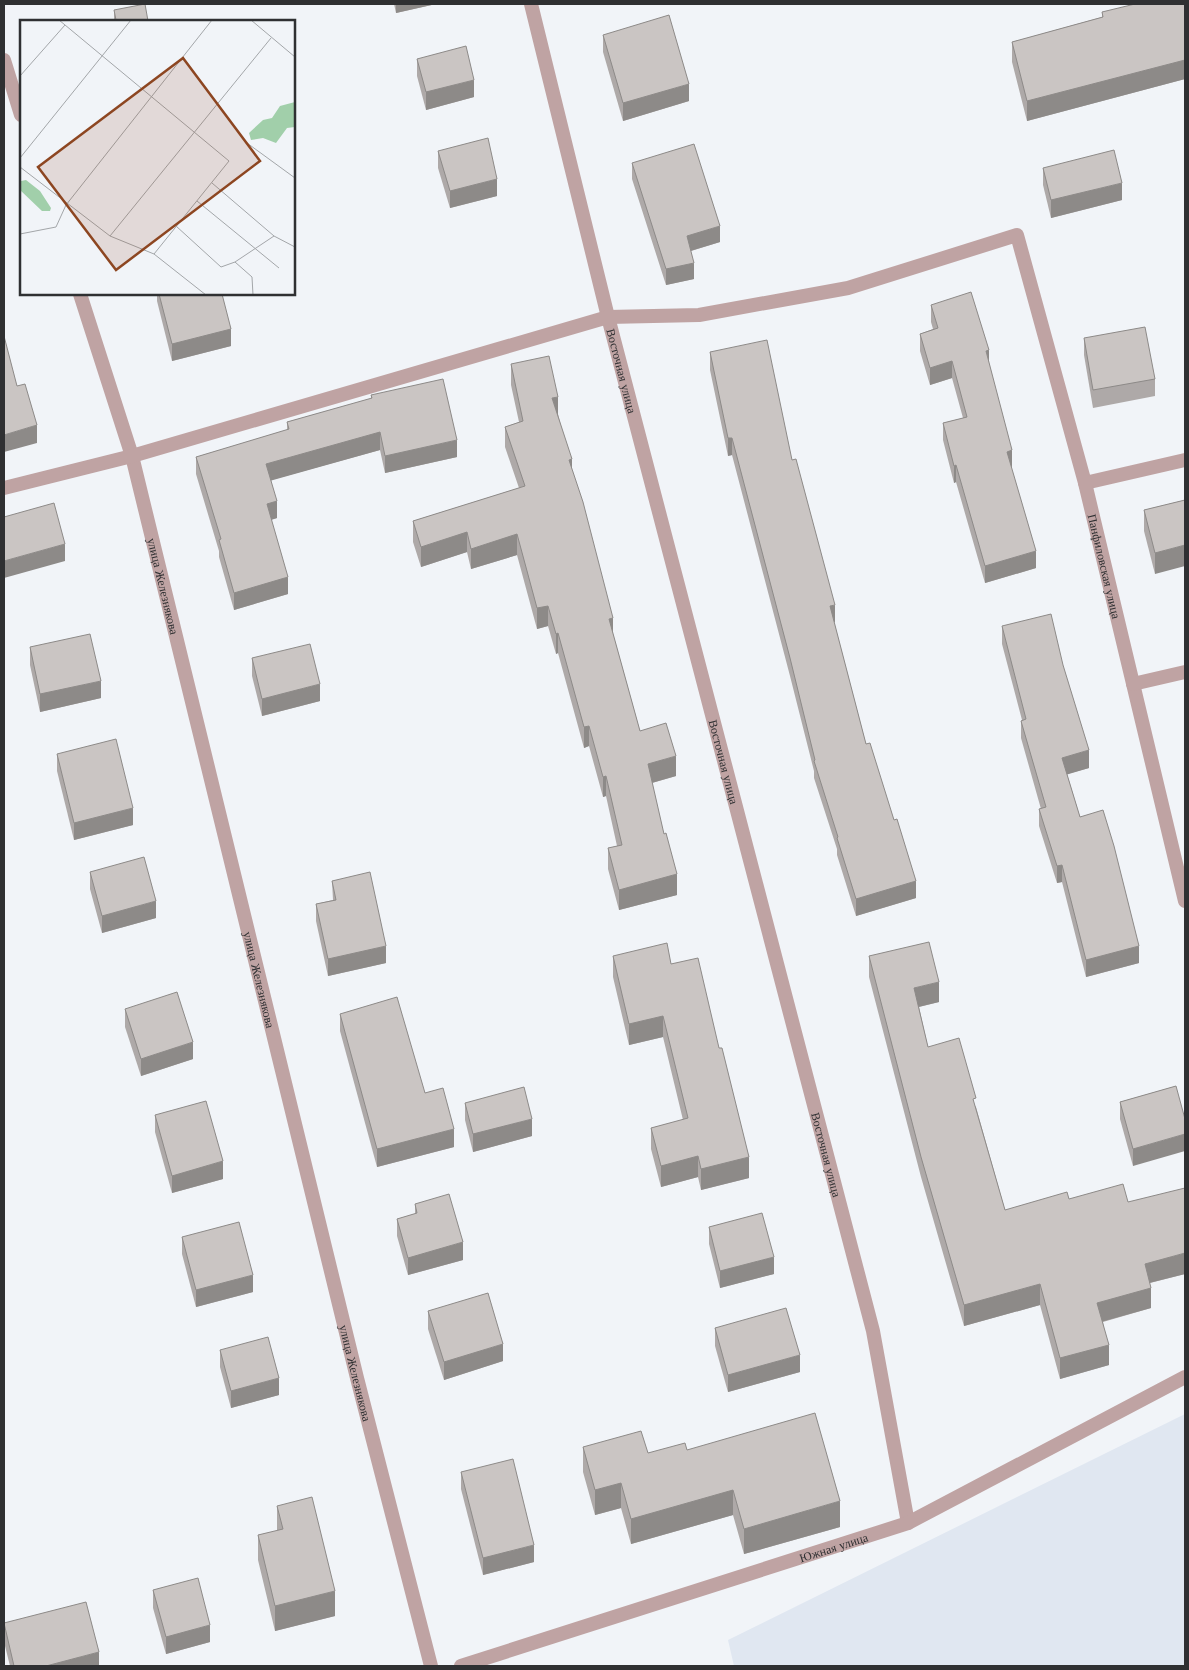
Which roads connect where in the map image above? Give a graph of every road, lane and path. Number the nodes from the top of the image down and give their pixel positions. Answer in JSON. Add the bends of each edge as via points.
{"nodes":[{"id":1,"x":530,"y":4,"type":"edge"},
{"id":2,"x":4,"y":60,"type":"edge"},
{"id":3,"x":20,"y":112,"type":"edge"},
{"id":4,"x":80,"y":295,"type":"edge"},
{"id":5,"x":608,"y":317,"type":"junction"},
{"id":6,"x":132,"y":456,"type":"junction"},
{"id":7,"x":1185,"y":460,"type":"edge"},
{"id":8,"x":1085,"y":483,"type":"junction"},
{"id":9,"x":4,"y":488,"type":"edge"},
{"id":10,"x":1185,"y":672,"type":"edge"},
{"id":11,"x":1133,"y":684,"type":"junction"},
{"id":12,"x":1185,"y":901,"type":"edge"},
{"id":13,"x":1185,"y":1377,"type":"edge"},
{"id":14,"x":908,"y":1524,"type":"junction"},
{"id":15,"x":431,"y":1666,"type":"edge"},
{"id":16,"x":460,"y":1666,"type":"edge"}],
"edges":[{"from":1,"to":5,"type":"street","name":"Восточная улица"},
{"from":2,"to":3,"type":"street"},
{"from":4,"to":6,"type":"street","name":"улица Железнякова"},
{"from":5,"to":6,"type":"street"},
{"from":5,"to":8,"type":"street","name":"Панфиловская улица","via":[[699,315],[848,288],[1017,235]]},
{"from":5,"to":14,"type":"street","name":"Восточная улица","via":[[873,1331]]},
{"from":6,"to":9,"type":"street"},
{"from":6,"to":15,"type":"street","name":"улица Железнякова","via":[[357,1378]]},
{"from":7,"to":8,"type":"street"},
{"from":8,"to":11,"type":"street","name":"Панфиловская улица"},
{"from":10,"to":11,"type":"street"},
{"from":11,"to":12,"type":"street","name":"Панфиловская улица"},
{"from":13,"to":14,"type":"street","name":"Южная улица"},
{"from":14,"to":16,"type":"street","name":"Южная улица"}]}
